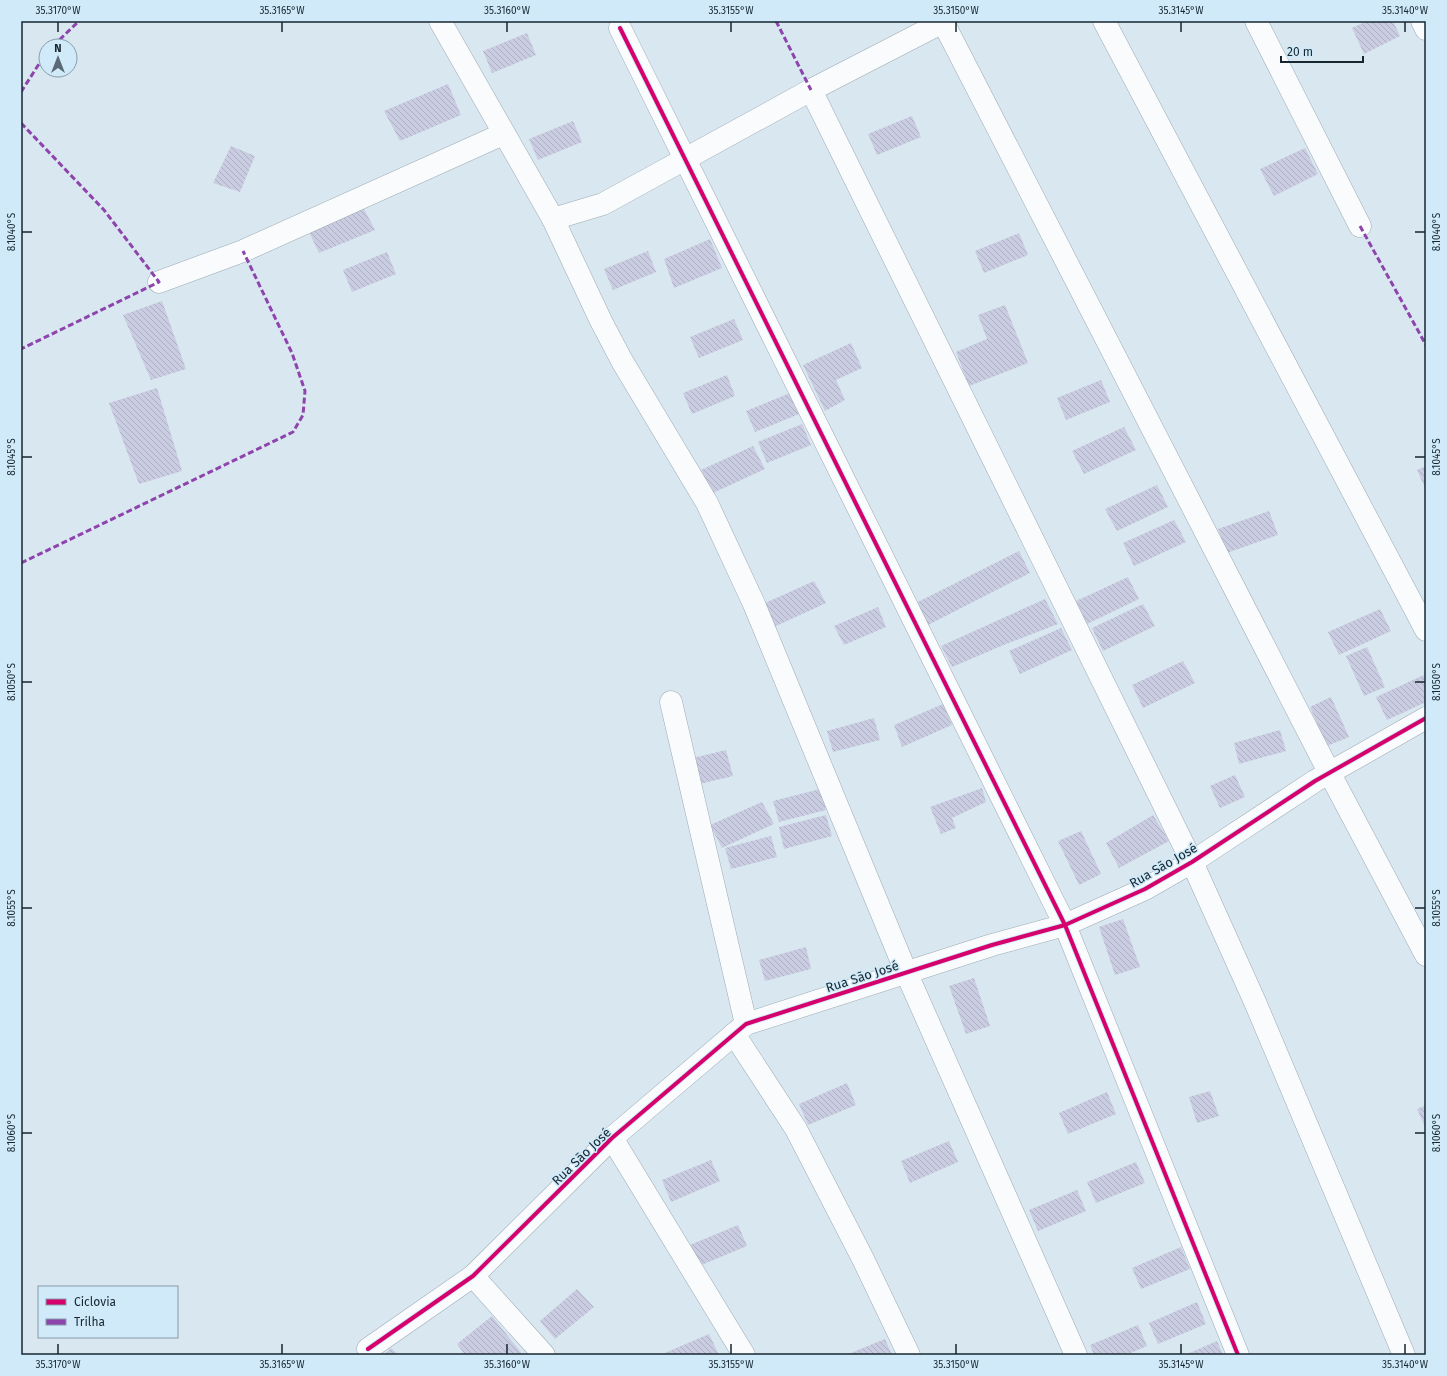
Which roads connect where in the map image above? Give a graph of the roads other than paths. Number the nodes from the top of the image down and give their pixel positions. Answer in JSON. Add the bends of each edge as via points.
{"nodes":[{"id":1,"x":440,"y":21,"type":"edge"},
{"id":2,"x":944,"y":21,"type":"edge"},
{"id":3,"x":1104,"y":21,"type":"edge"},
{"id":4,"x":1256,"y":21,"type":"edge"},
{"id":5,"x":1422,"y":21,"type":"edge"},
{"id":6,"x":620,"y":28,"type":"dead end"},
{"id":7,"x":1426,"y":29,"type":"edge"},
{"id":8,"x":811,"y":90,"type":"junction"},
{"id":9,"x":503,"y":134,"type":"junction"},
{"id":10,"x":686,"y":159,"type":"junction"},
{"id":11,"x":553,"y":219,"type":"junction"},
{"id":12,"x":1360,"y":226,"type":"dead end"},
{"id":13,"x":159,"y":282,"type":"dead end"},
{"id":14,"x":1426,"y":630,"type":"edge"},
{"id":15,"x":671,"y":702,"type":"dead end"},
{"id":16,"x":1426,"y":718,"type":"edge"},
{"id":17,"x":1329,"y":772,"type":"junction"},
{"id":18,"x":1192,"y":862,"type":"junction"},
{"id":19,"x":1065,"y":925,"type":"junction"},
{"id":20,"x":1426,"y":955,"type":"edge"},
{"id":21,"x":906,"y":972,"type":"junction"},
{"id":22,"x":740,"y":1029,"type":"junction"},
{"id":23,"x":612,"y":1138,"type":"junction"},
{"id":24,"x":473,"y":1276,"type":"junction"},
{"id":25,"x":368,"y":1349,"type":"dead end"},
{"id":26,"x":544,"y":1355,"type":"edge"},
{"id":27,"x":744,"y":1355,"type":"edge"},
{"id":28,"x":909,"y":1355,"type":"edge"},
{"id":29,"x":1076,"y":1355,"type":"edge"},
{"id":30,"x":1238,"y":1355,"type":"edge"},
{"id":31,"x":1404,"y":1355,"type":"edge"}],
"edges":[{"from":1,"to":9,"type":"street"},
{"from":2,"to":8,"type":"street"},
{"from":2,"to":17,"type":"street"},
{"from":3,"to":14,"type":"street"},
{"from":4,"to":12,"type":"street"},
{"from":5,"to":7,"type":"street"},
{"from":6,"to":10,"type":"street"},
{"from":8,"to":10,"type":"street"},
{"from":8,"to":18,"type":"street"},
{"from":9,"to":11,"type":"street"},
{"from":9,"to":13,"type":"street","via":[[243,252]]},
{"from":10,"to":11,"type":"street","via":[[603,204]]},
{"from":10,"to":19,"type":"street"},
{"from":11,"to":21,"type":"street","via":[[622,361],[707,503],[754,604]]},
{"from":15,"to":22,"type":"street"},
{"from":16,"to":17,"type":"street","name":"Rua São José"},
{"from":17,"to":18,"type":"street","name":"Rua São José"},
{"from":17,"to":20,"type":"street"},
{"from":18,"to":19,"type":"street","name":"Rua São José","via":[[1145,889]]},
{"from":18,"to":31,"type":"street","via":[[1255,1002]]},
{"from":19,"to":21,"type":"street","name":"Rua São José"},
{"from":19,"to":30,"type":"street"},
{"from":21,"to":22,"type":"street","name":"Rua São José"},
{"from":21,"to":29,"type":"street"},
{"from":22,"to":23,"type":"street","name":"Rua São José"},
{"from":22,"to":28,"type":"street","via":[[796,1129]]},
{"from":23,"to":24,"type":"street","name":"Rua São José"},
{"from":23,"to":27,"type":"street"},
{"from":24,"to":25,"type":"street","name":"Rua São José"},
{"from":24,"to":26,"type":"street"}]}
